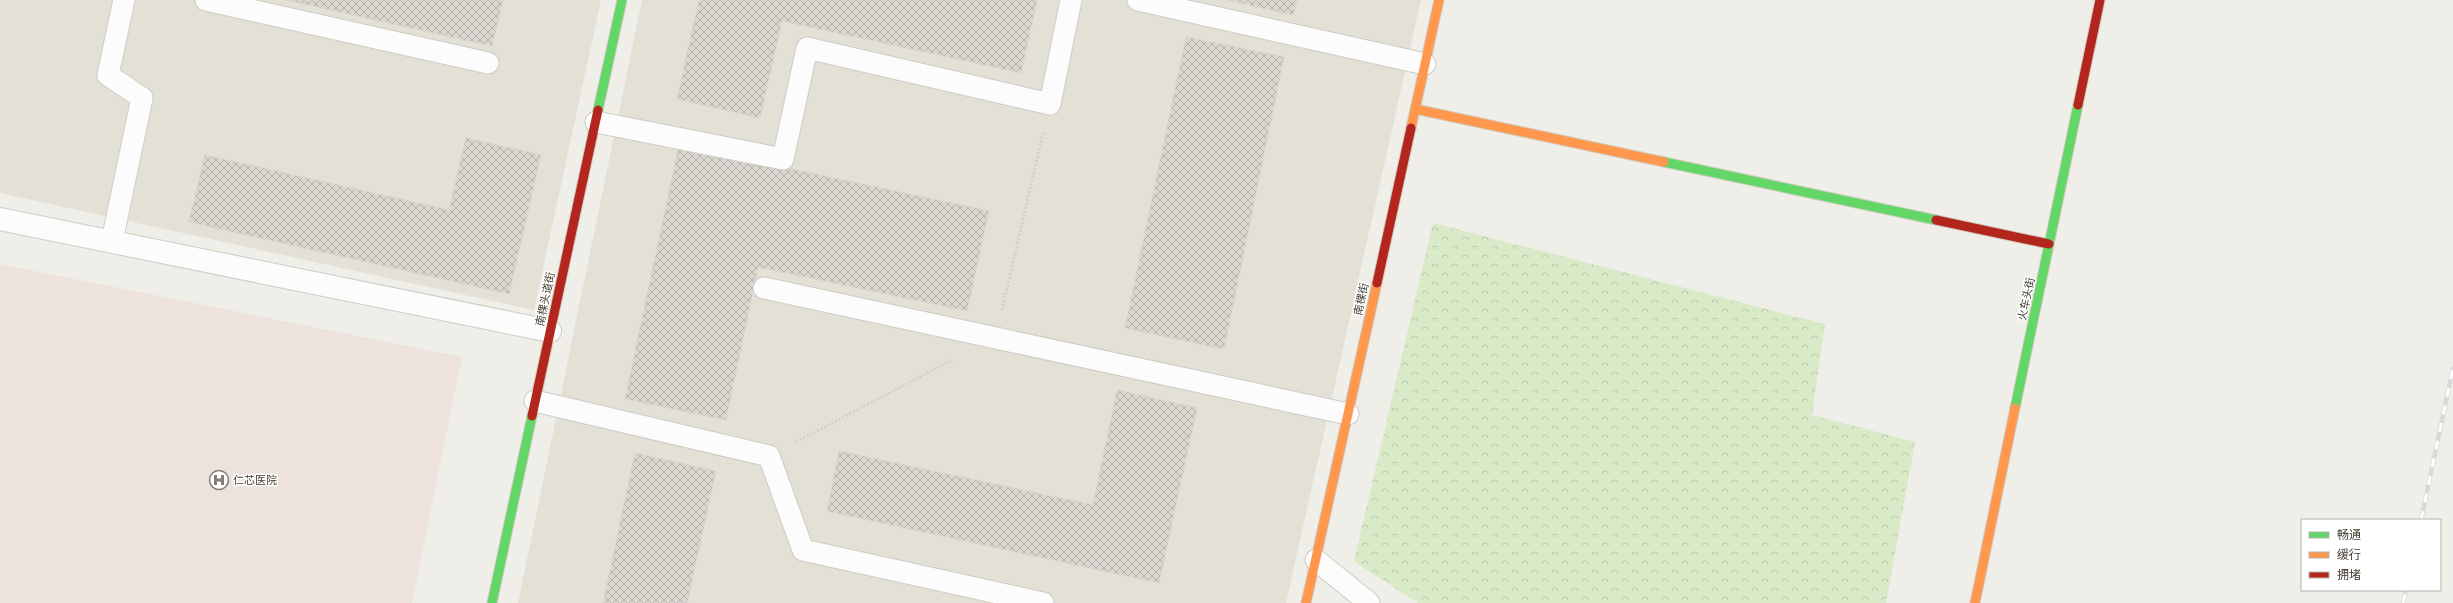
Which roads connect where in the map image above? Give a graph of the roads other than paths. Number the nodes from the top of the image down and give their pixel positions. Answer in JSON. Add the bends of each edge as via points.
{"nodes":[{"id":1,"x":124,"y":0,"type":"edge"},
{"id":2,"x":206,"y":0,"type":"edge"},
{"id":3,"x":622,"y":0,"type":"edge"},
{"id":4,"x":1071,"y":0,"type":"edge"},
{"id":5,"x":1138,"y":0,"type":"edge"},
{"id":6,"x":1439,"y":0,"type":"edge"},
{"id":7,"x":2100,"y":0,"type":"edge"},
{"id":8,"x":1161,"y":3,"type":"edge"},
{"id":9,"x":488,"y":63,"type":"dead end"},
{"id":10,"x":1425,"y":64,"type":"junction"},
{"id":11,"x":1415,"y":109,"type":"junction"},
{"id":12,"x":596,"y":122,"type":"junction"},
{"id":13,"x":0,"y":218,"type":"edge"},
{"id":14,"x":112,"y":241,"type":"junction"},
{"id":15,"x":2050,"y":244,"type":"junction"},
{"id":16,"x":764,"y":288,"type":"dead end"},
{"id":17,"x":550,"y":331,"type":"junction"},
{"id":18,"x":535,"y":401,"type":"junction"},
{"id":19,"x":1348,"y":414,"type":"junction"},
{"id":20,"x":1316,"y":560,"type":"junction"},
{"id":21,"x":492,"y":603,"type":"edge"},
{"id":22,"x":1043,"y":603,"type":"edge"},
{"id":23,"x":1306,"y":603,"type":"edge"},
{"id":24,"x":1369,"y":603,"type":"edge"},
{"id":25,"x":1975,"y":603,"type":"edge"}],
"edges":[{"from":1,"to":14,"type":"lane","via":[[108,75],[142,98]]},
{"from":2,"to":9,"type":"lane"},
{"from":3,"to":12,"type":"street","name":"南棵头道街"},
{"from":4,"to":12,"type":"lane","via":[[1050,104],[807,48],[783,158]]},
{"from":5,"to":8,"type":"lane"},
{"from":6,"to":10,"type":"street","name":"南棵街"},
{"from":7,"to":15,"type":"street","name":"火车头街"},
{"from":8,"to":10,"type":"lane"},
{"from":10,"to":11,"type":"street","name":"南棵街"},
{"from":11,"to":15,"type":"street"},
{"from":11,"to":19,"type":"street","name":"南棵街"},
{"from":12,"to":17,"type":"street","name":"南棵头道街"},
{"from":13,"to":14,"type":"street"},
{"from":14,"to":17,"type":"street"},
{"from":15,"to":25,"type":"street","name":"火车头街"},
{"from":16,"to":19,"type":"lane"},
{"from":17,"to":18,"type":"street","name":"南棵头道街"},
{"from":18,"to":21,"type":"street","name":"南棵头道街"},
{"from":18,"to":22,"type":"lane","via":[[769,456],[803,550]]},
{"from":19,"to":20,"type":"street","name":"南棵街"},
{"from":20,"to":23,"type":"street","name":"南棵街"},
{"from":20,"to":24,"type":"lane"}]}
